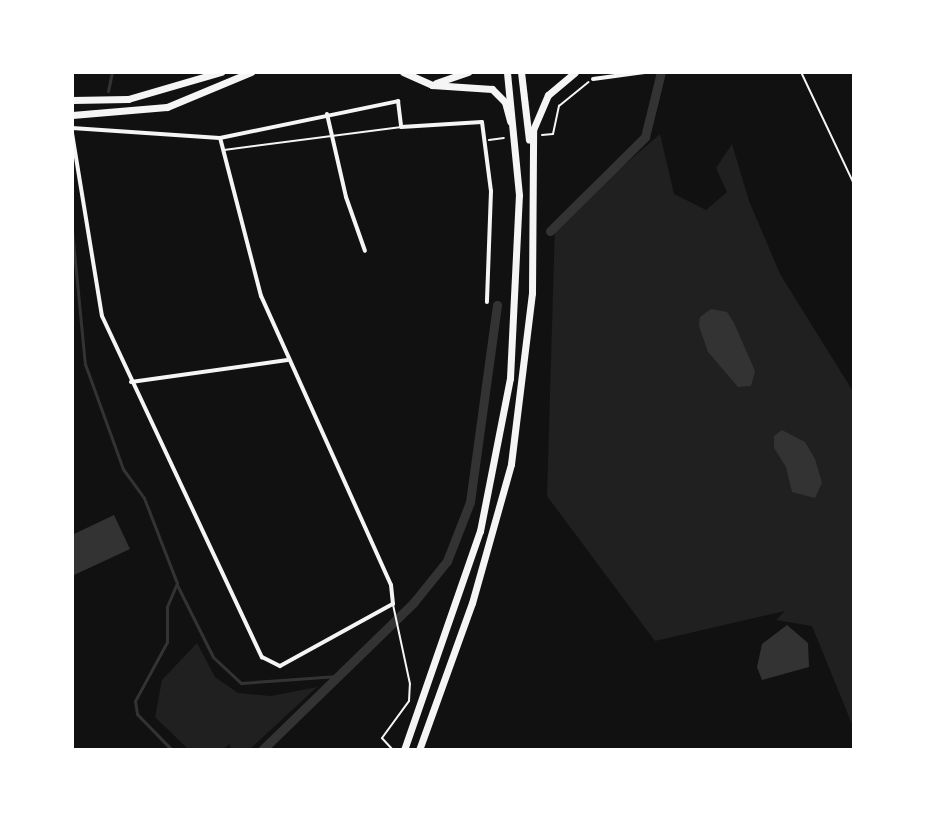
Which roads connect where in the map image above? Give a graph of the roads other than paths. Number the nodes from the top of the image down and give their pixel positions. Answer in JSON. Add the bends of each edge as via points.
{"nodes":[{"id":1,"x":221,"y":72,"type":"edge"},
{"id":2,"x":251,"y":72,"type":"edge"},
{"id":3,"x":468,"y":72,"type":"edge"},
{"id":4,"x":507,"y":72,"type":"edge"},
{"id":5,"x":521,"y":72,"type":"edge"},
{"id":6,"x":575,"y":72,"type":"edge"},
{"id":7,"x":645,"y":72,"type":"edge"},
{"id":8,"x":406,"y":73,"type":"edge"},
{"id":9,"x":632,"y":73,"type":"edge"},
{"id":10,"x":593,"y":79,"type":"road end"},
{"id":11,"x":422,"y":82,"type":"junction"},
{"id":12,"x":72,"y":100,"type":"edge"},
{"id":13,"x":327,"y":114,"type":"junction"},
{"id":14,"x":72,"y":115,"type":"edge"},
{"id":15,"x":401,"y":127,"type":"junction"},
{"id":16,"x":72,"y":131,"type":"edge"},
{"id":17,"x":220,"y":138,"type":"junction"},
{"id":18,"x":515,"y":139,"type":"junction"},
{"id":19,"x":332,"y":140,"type":"junction"},
{"id":20,"x":223,"y":150,"type":"junction"},
{"id":21,"x":531,"y":158,"type":"junction"},
{"id":22,"x":78,"y":184,"type":"junction"},
{"id":23,"x":72,"y":187,"type":"edge"},
{"id":24,"x":365,"y":251,"type":"dead end"},
{"id":25,"x":487,"y":302,"type":"dead end"},
{"id":26,"x":287,"y":360,"type":"junction"},
{"id":27,"x":131,"y":382,"type":"junction"},
{"id":28,"x":393,"y":604,"type":"junction"},
{"id":29,"x":393,"y":750,"type":"edge"},
{"id":30,"x":404,"y":750,"type":"edge"},
{"id":31,"x":419,"y":750,"type":"edge"}],
"edges":[{"from":1,"to":12,"type":"highway","via":[[128,99]]},
{"from":2,"to":14,"type":"highway","via":[[167,107]]},
{"from":3,"to":11,"type":"highway","via":[[447,82]]},
{"from":4,"to":18,"type":"highway"},
{"from":5,"to":21,"type":"highway"},
{"from":6,"to":21,"type":"highway","via":[[542,103]]},
{"from":7,"to":9,"type":"street"},
{"from":8,"to":11,"type":"highway"},
{"from":9,"to":10,"type":"street"},
{"from":11,"to":18,"type":"highway","via":[[492,89],[505,102]]},
{"from":13,"to":15,"type":"street","via":[[398,101]]},
{"from":13,"to":17,"type":"street"},
{"from":13,"to":19,"type":"street"},
{"from":15,"to":19,"type":"lane"},
{"from":15,"to":25,"type":"street","via":[[482,122],[491,191]]},
{"from":16,"to":17,"type":"street"},
{"from":16,"to":22,"type":"street"},
{"from":17,"to":20,"type":"street"},
{"from":18,"to":30,"type":"highway","via":[[516,323],[497,461],[463,586]]},
{"from":19,"to":20,"type":"lane"},
{"from":19,"to":24,"type":"street"},
{"from":20,"to":26,"type":"street","via":[[261,296]]},
{"from":21,"to":31,"type":"highway","via":[[532,293],[511,464],[472,603]]},
{"from":22,"to":23,"type":"street"},
{"from":22,"to":27,"type":"street","via":[[102,316]]},
{"from":26,"to":27,"type":"street"},
{"from":26,"to":28,"type":"street","via":[[391,585]]},
{"from":27,"to":28,"type":"street","via":[[266,662],[288,664]]},
{"from":28,"to":29,"type":"lane","via":[[410,684],[409,701],[382,738]]}]}
